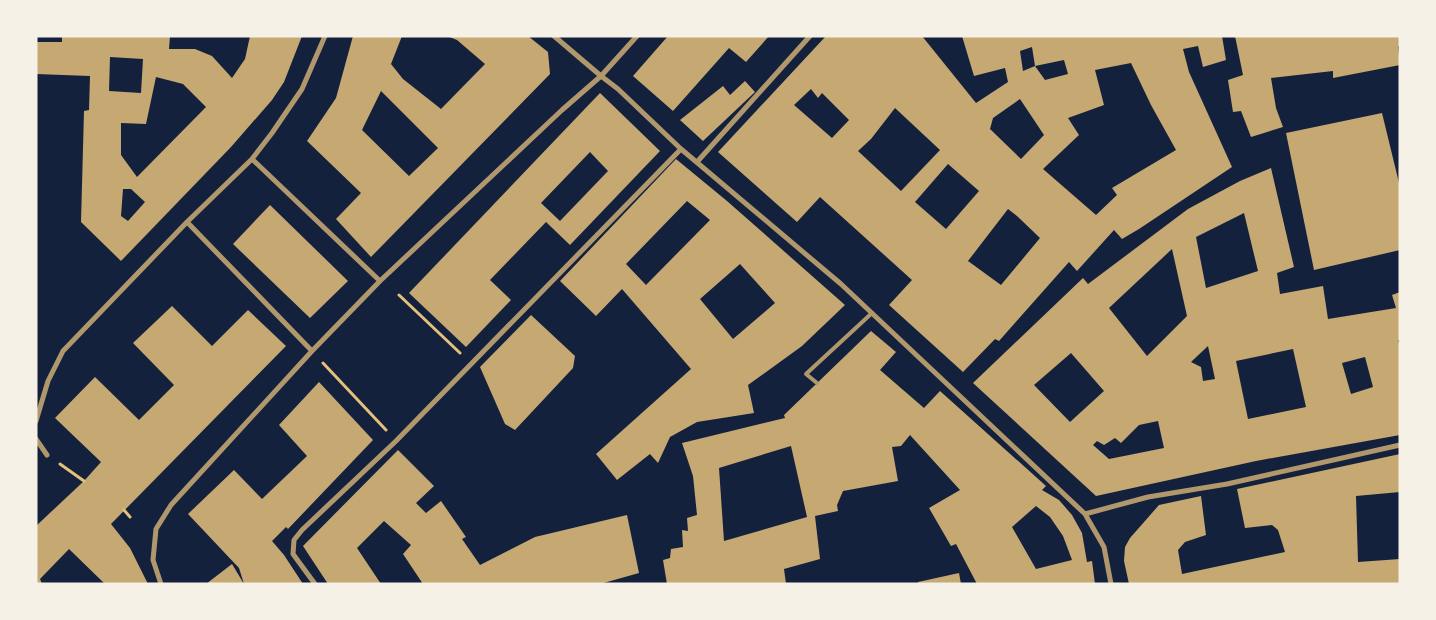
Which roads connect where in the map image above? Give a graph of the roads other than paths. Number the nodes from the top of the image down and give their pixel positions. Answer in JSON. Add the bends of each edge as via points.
{"nodes":[{"id":1,"x":325,"y":36,"type":"edge"},
{"id":2,"x":554,"y":36,"type":"edge"},
{"id":3,"x":637,"y":36,"type":"edge"},
{"id":4,"x":810,"y":36,"type":"edge"},
{"id":5,"x":601,"y":76,"type":"junction"},
{"id":6,"x":681,"y":149,"type":"junction"},
{"id":7,"x":252,"y":159,"type":"junction"},
{"id":8,"x":697,"y":162,"type":"junction"},
{"id":9,"x":187,"y":222,"type":"junction"},
{"id":10,"x":380,"y":281,"type":"junction"},
{"id":11,"x":872,"y":313,"type":"junction"},
{"id":12,"x":312,"y":351,"type":"junction"},
{"id":13,"x":817,"y":384,"type":"dead end"},
{"id":14,"x":36,"y":421,"type":"edge"},
{"id":15,"x":36,"y":439,"type":"edge"},
{"id":16,"x":1400,"y":445,"type":"edge"},
{"id":17,"x":47,"y":455,"type":"road end"},
{"id":18,"x":1085,"y":514,"type":"junction"},
{"id":19,"x":161,"y":584,"type":"edge"},
{"id":20,"x":315,"y":584,"type":"edge"},
{"id":21,"x":1111,"y":584,"type":"edge"}],
"edges":[{"from":1,"to":7,"type":"street","via":[[302,89]]},
{"from":2,"to":5,"type":"street"},
{"from":3,"to":5,"type":"street"},
{"from":4,"to":8,"type":"street"},
{"from":5,"to":6,"type":"street"},
{"from":5,"to":10,"type":"street"},
{"from":6,"to":8,"type":"street"},
{"from":6,"to":20,"type":"street","via":[[381,458],[302,530],[294,540],[294,554]]},
{"from":7,"to":9,"type":"street"},
{"from":7,"to":10,"type":"street"},
{"from":8,"to":11,"type":"street"},
{"from":9,"to":12,"type":"street"},
{"from":9,"to":14,"type":"street","via":[[63,350],[48,381]]},
{"from":10,"to":12,"type":"street"},
{"from":11,"to":13,"type":"lane","via":[[806,374]]},
{"from":11,"to":18,"type":"street"},
{"from":12,"to":19,"type":"street","via":[[171,505],[156,529],[153,560]]},
{"from":15,"to":17,"type":"street"},
{"from":16,"to":18,"type":"street","via":[[1227,484],[1148,497]]},
{"from":18,"to":21,"type":"street","via":[[1104,547]]}]}
